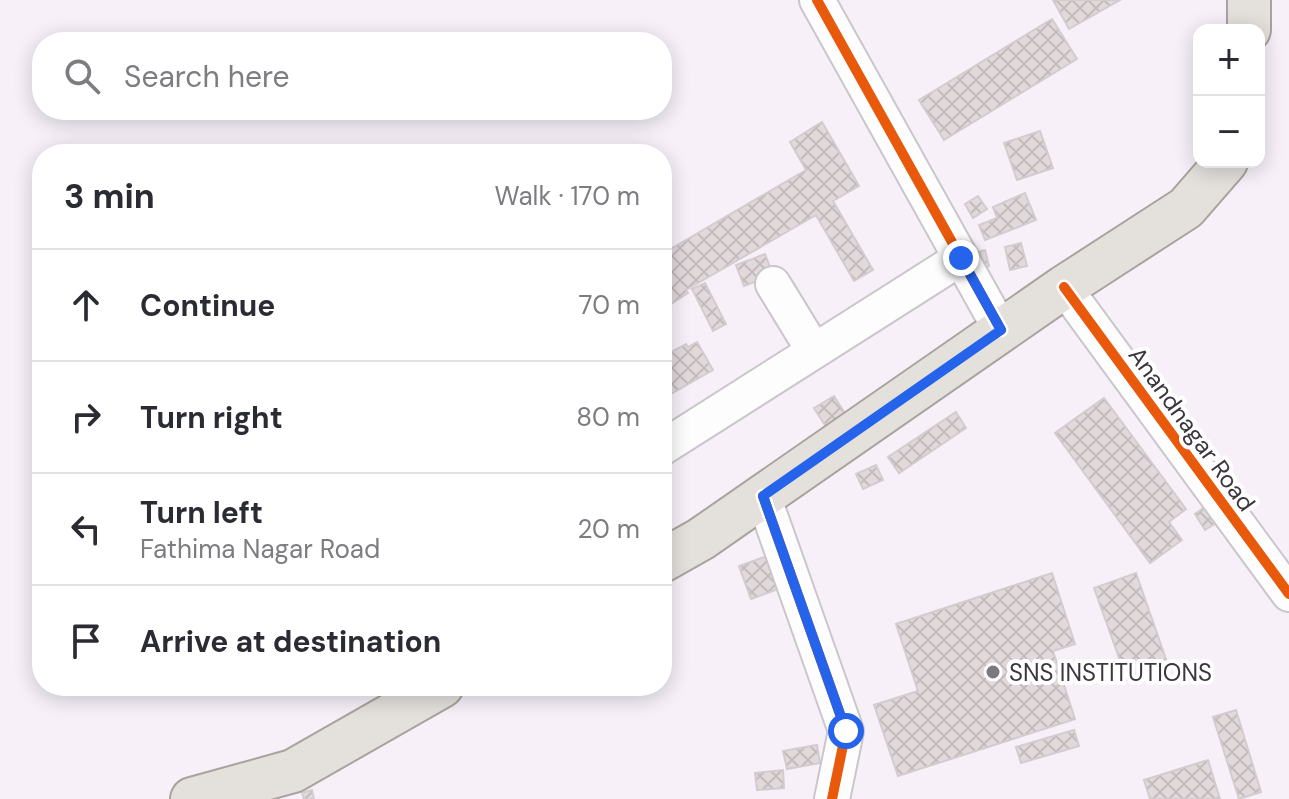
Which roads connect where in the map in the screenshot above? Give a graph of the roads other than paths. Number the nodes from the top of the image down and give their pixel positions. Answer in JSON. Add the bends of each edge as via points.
{"nodes":[{"id":1,"x":817,"y":0,"type":"edge"},
{"id":2,"x":1249,"y":0,"type":"edge"},
{"id":3,"x":1249,"y":24,"type":"edge"},
{"id":4,"x":1221,"y":168,"type":"edge"},
{"id":5,"x":961,"y":258,"type":"junction"},
{"id":6,"x":773,"y":284,"type":"dead end"},
{"id":7,"x":1064,"y":287,"type":"junction"},
{"id":8,"x":1001,"y":330,"type":"junction"},
{"id":9,"x":814,"y":351,"type":"junction"},
{"id":10,"x":672,"y":442,"type":"edge"},
{"id":11,"x":763,"y":496,"type":"junction"},
{"id":12,"x":672,"y":555,"type":"edge"},
{"id":13,"x":1289,"y":594,"type":"edge"},
{"id":14,"x":424,"y":696,"type":"edge"},
{"id":15,"x":211,"y":797,"type":"edge"},
{"id":16,"x":832,"y":799,"type":"edge"}],
"edges":[{"from":1,"to":5,"type":"street"},
{"from":2,"to":3,"type":"main road"},
{"from":4,"to":7,"type":"main road","via":[[1186,208]]},
{"from":5,"to":8,"type":"street"},
{"from":5,"to":9,"type":"street"},
{"from":6,"to":9,"type":"street"},
{"from":7,"to":8,"type":"main road"},
{"from":7,"to":13,"type":"street","name":"Anandnagar Road"},
{"from":8,"to":11,"type":"main road"},
{"from":9,"to":10,"type":"street"},
{"from":11,"to":12,"type":"main road"},
{"from":11,"to":16,"type":"street","via":[[846,731]]},
{"from":14,"to":15,"type":"main road","via":[[293,771]]}]}
